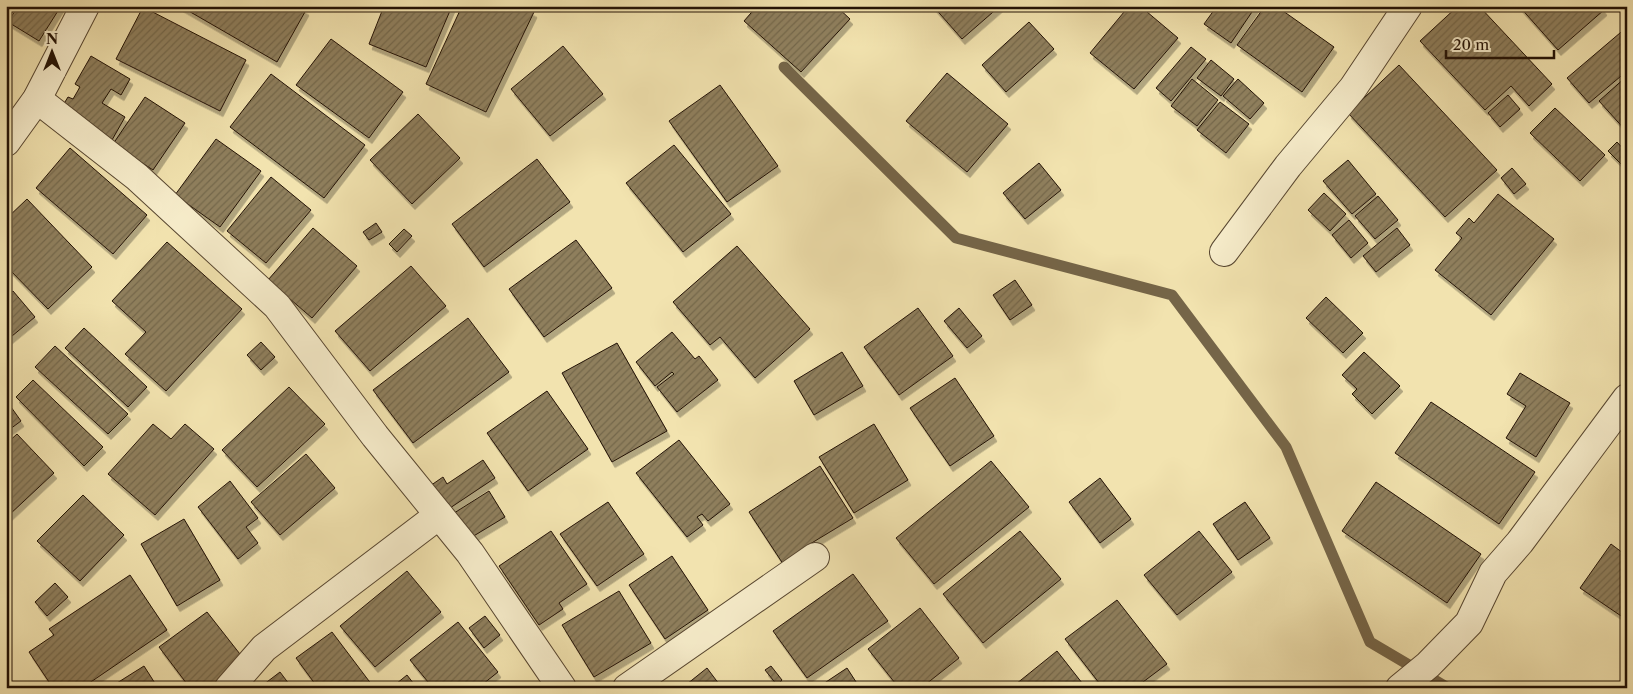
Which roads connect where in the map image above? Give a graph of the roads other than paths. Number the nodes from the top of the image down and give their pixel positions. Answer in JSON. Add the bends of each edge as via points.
{"nodes":[{"id":1,"x":85,"y":6,"type":"edge"},
{"id":2,"x":1408,"y":6,"type":"edge"},
{"id":3,"x":38,"y":99,"type":"junction"},
{"id":4,"x":6,"y":142,"type":"edge"},
{"id":5,"x":1224,"y":252,"type":"dead end"},
{"id":6,"x":1627,"y":398,"type":"edge"},
{"id":7,"x":439,"y":515,"type":"junction"},
{"id":8,"x":815,"y":557,"type":"dead end"},
{"id":9,"x":1403,"y":685,"type":"edge"},
{"id":10,"x":229,"y":688,"type":"edge"},
{"id":11,"x":562,"y":688,"type":"edge"},
{"id":12,"x":627,"y":688,"type":"edge"}],
"edges":[{"from":1,"to":3,"type":"street"},
{"from":2,"to":5,"type":"street","via":[[1353,88],[1288,166]]},
{"from":3,"to":4,"type":"street"},
{"from":3,"to":7,"type":"street","via":[[137,177],[277,306]]},
{"from":6,"to":9,"type":"street","via":[[1493,574],[1469,623],[1428,665]]},
{"from":7,"to":10,"type":"street","via":[[264,648]]},
{"from":7,"to":11,"type":"street","via":[[470,553]]},
{"from":8,"to":12,"type":"street"}]}
